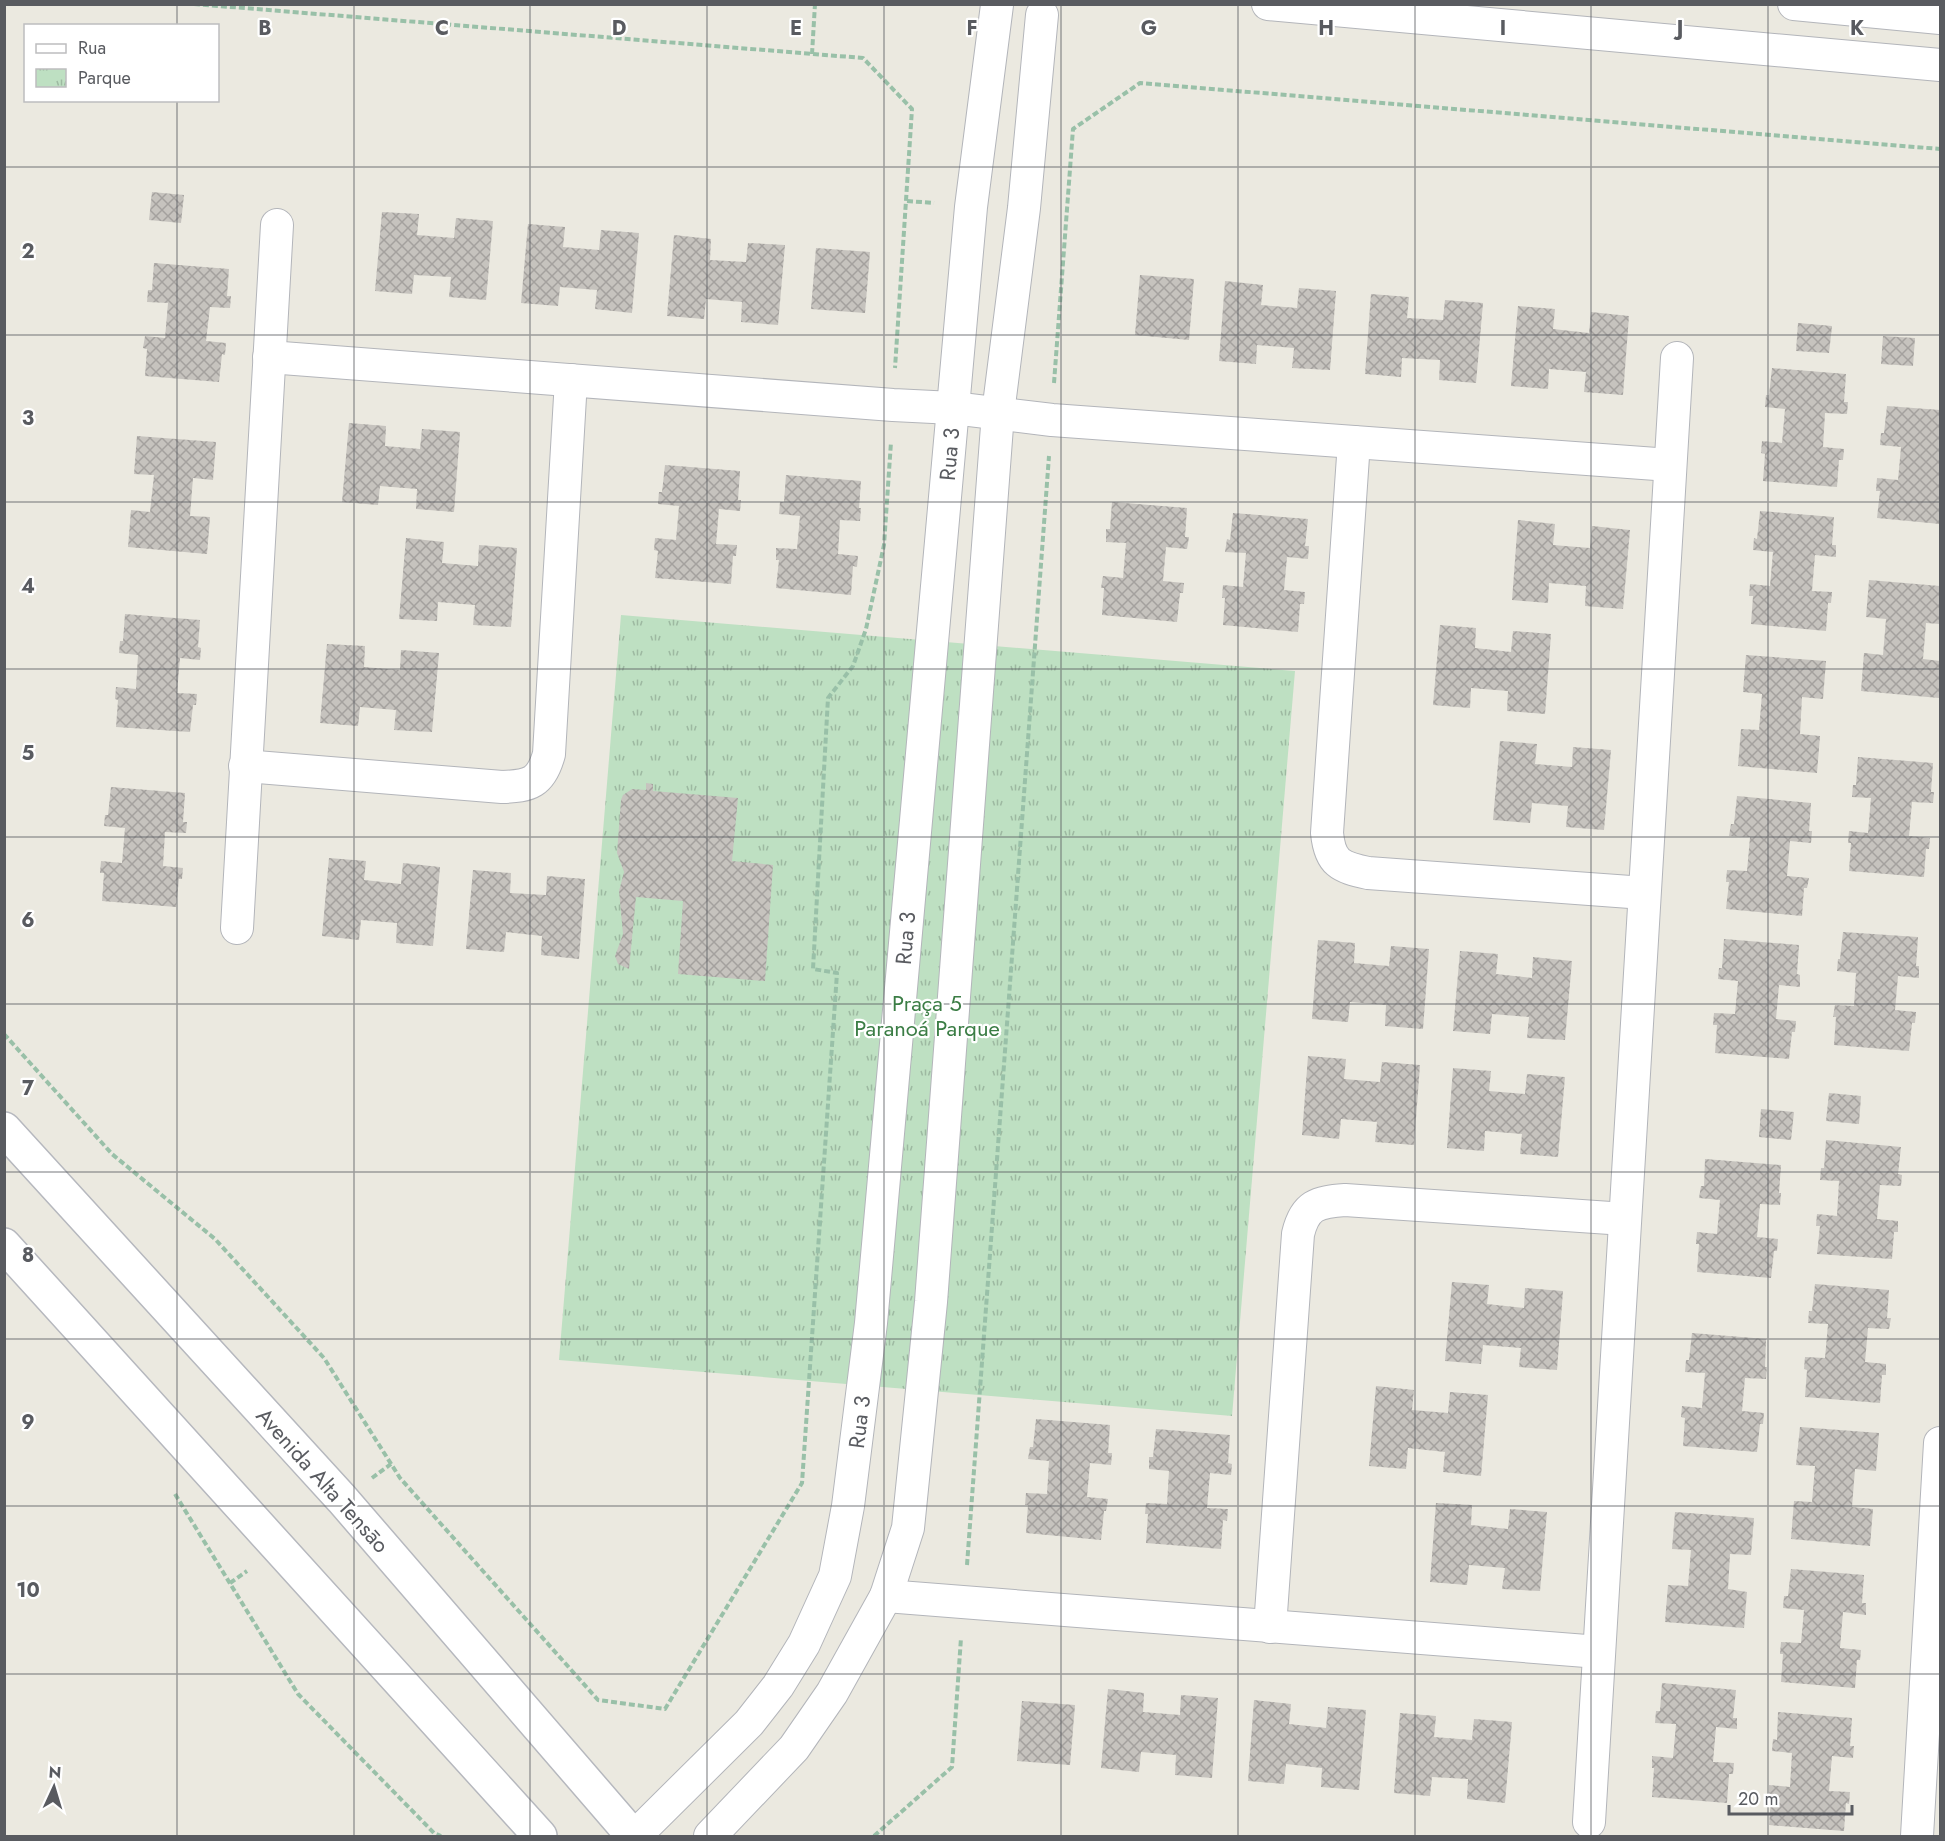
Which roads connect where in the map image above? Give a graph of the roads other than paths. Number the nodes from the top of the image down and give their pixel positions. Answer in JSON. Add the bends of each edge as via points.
{"nodes":[{"id":1,"x":1268,"y":4,"type":"edge"},
{"id":2,"x":1794,"y":4,"type":"edge"},
{"id":3,"x":997,"y":5,"type":"edge"},
{"id":4,"x":1053,"y":10,"type":"edge"},
{"id":5,"x":1941,"y":18,"type":"edge"},
{"id":6,"x":1941,"y":65,"type":"edge"},
{"id":7,"x":277,"y":225,"type":"dead end"},
{"id":8,"x":269,"y":357,"type":"junction"},
{"id":9,"x":1677,"y":358,"type":"dead end"},
{"id":10,"x":571,"y":380,"type":"junction"},
{"id":11,"x":953,"y":408,"type":"junction"},
{"id":12,"x":998,"y":414,"type":"junction"},
{"id":13,"x":1354,"y":442,"type":"junction"},
{"id":14,"x":1670,"y":465,"type":"junction"},
{"id":15,"x":245,"y":766,"type":"junction"},
{"id":16,"x":1644,"y":893,"type":"junction"},
{"id":17,"x":237,"y":928,"type":"dead end"},
{"id":18,"x":4,"y":1129,"type":"edge"},
{"id":19,"x":1625,"y":1219,"type":"junction"},
{"id":20,"x":4,"y":1245,"type":"edge"},
{"id":21,"x":1941,"y":1443,"type":"edge"},
{"id":22,"x":886,"y":1596,"type":"junction"},
{"id":23,"x":1270,"y":1627,"type":"junction"},
{"id":24,"x":1599,"y":1652,"type":"junction"},
{"id":25,"x":1933,"y":1710,"type":"edge"},
{"id":26,"x":1589,"y":1822,"type":"dead end"},
{"id":27,"x":540,"y":1836,"type":"edge"},
{"id":28,"x":634,"y":1836,"type":"edge"},
{"id":29,"x":710,"y":1836,"type":"edge"},
{"id":30,"x":1917,"y":1836,"type":"edge"}],
"edges":[{"from":1,"to":6,"type":"street"},
{"from":2,"to":5,"type":"street"},
{"from":3,"to":4,"type":"street","via":[[1018,15]]},
{"from":3,"to":11,"type":"street","name":"Rua 3","via":[[971,207]]},
{"from":4,"to":12,"type":"street","name":"Rua 3"},
{"from":7,"to":8,"type":"street"},
{"from":8,"to":10,"type":"street"},
{"from":8,"to":15,"type":"street"},
{"from":9,"to":14,"type":"street"},
{"from":10,"to":11,"type":"street"},
{"from":10,"to":15,"type":"street","via":[[545,770],[521,787],[502,788]]},
{"from":11,"to":12,"type":"street"},
{"from":11,"to":28,"type":"street","name":"Rua 3","via":[[871,1323],[848,1506],[835,1576],[804,1644],[778,1686],[749,1723]]},
{"from":12,"to":13,"type":"street"},
{"from":12,"to":22,"type":"street","name":"Rua 3","via":[[920,1431],[908,1528]]},
{"from":13,"to":14,"type":"street"},
{"from":13,"to":16,"type":"street","via":[[1327,833],[1336,861],[1368,873]]},
{"from":14,"to":16,"type":"street"},
{"from":15,"to":17,"type":"street"},
{"from":16,"to":19,"type":"street"},
{"from":18,"to":28,"type":"street","name":"Avenida Alta Tensāo","via":[[342,1499]]},
{"from":19,"to":23,"type":"street","via":[[1345,1200],[1311,1208],[1302,1219],[1298,1234]]},
{"from":19,"to":24,"type":"street"},
{"from":20,"to":27,"type":"street"},
{"from":21,"to":25,"type":"street"},
{"from":22,"to":23,"type":"street"},
{"from":22,"to":29,"type":"street","name":"Rua 3","via":[[832,1693],[794,1748]]},
{"from":23,"to":24,"type":"street"},
{"from":24,"to":26,"type":"street"},
{"from":25,"to":30,"type":"street"}]}
